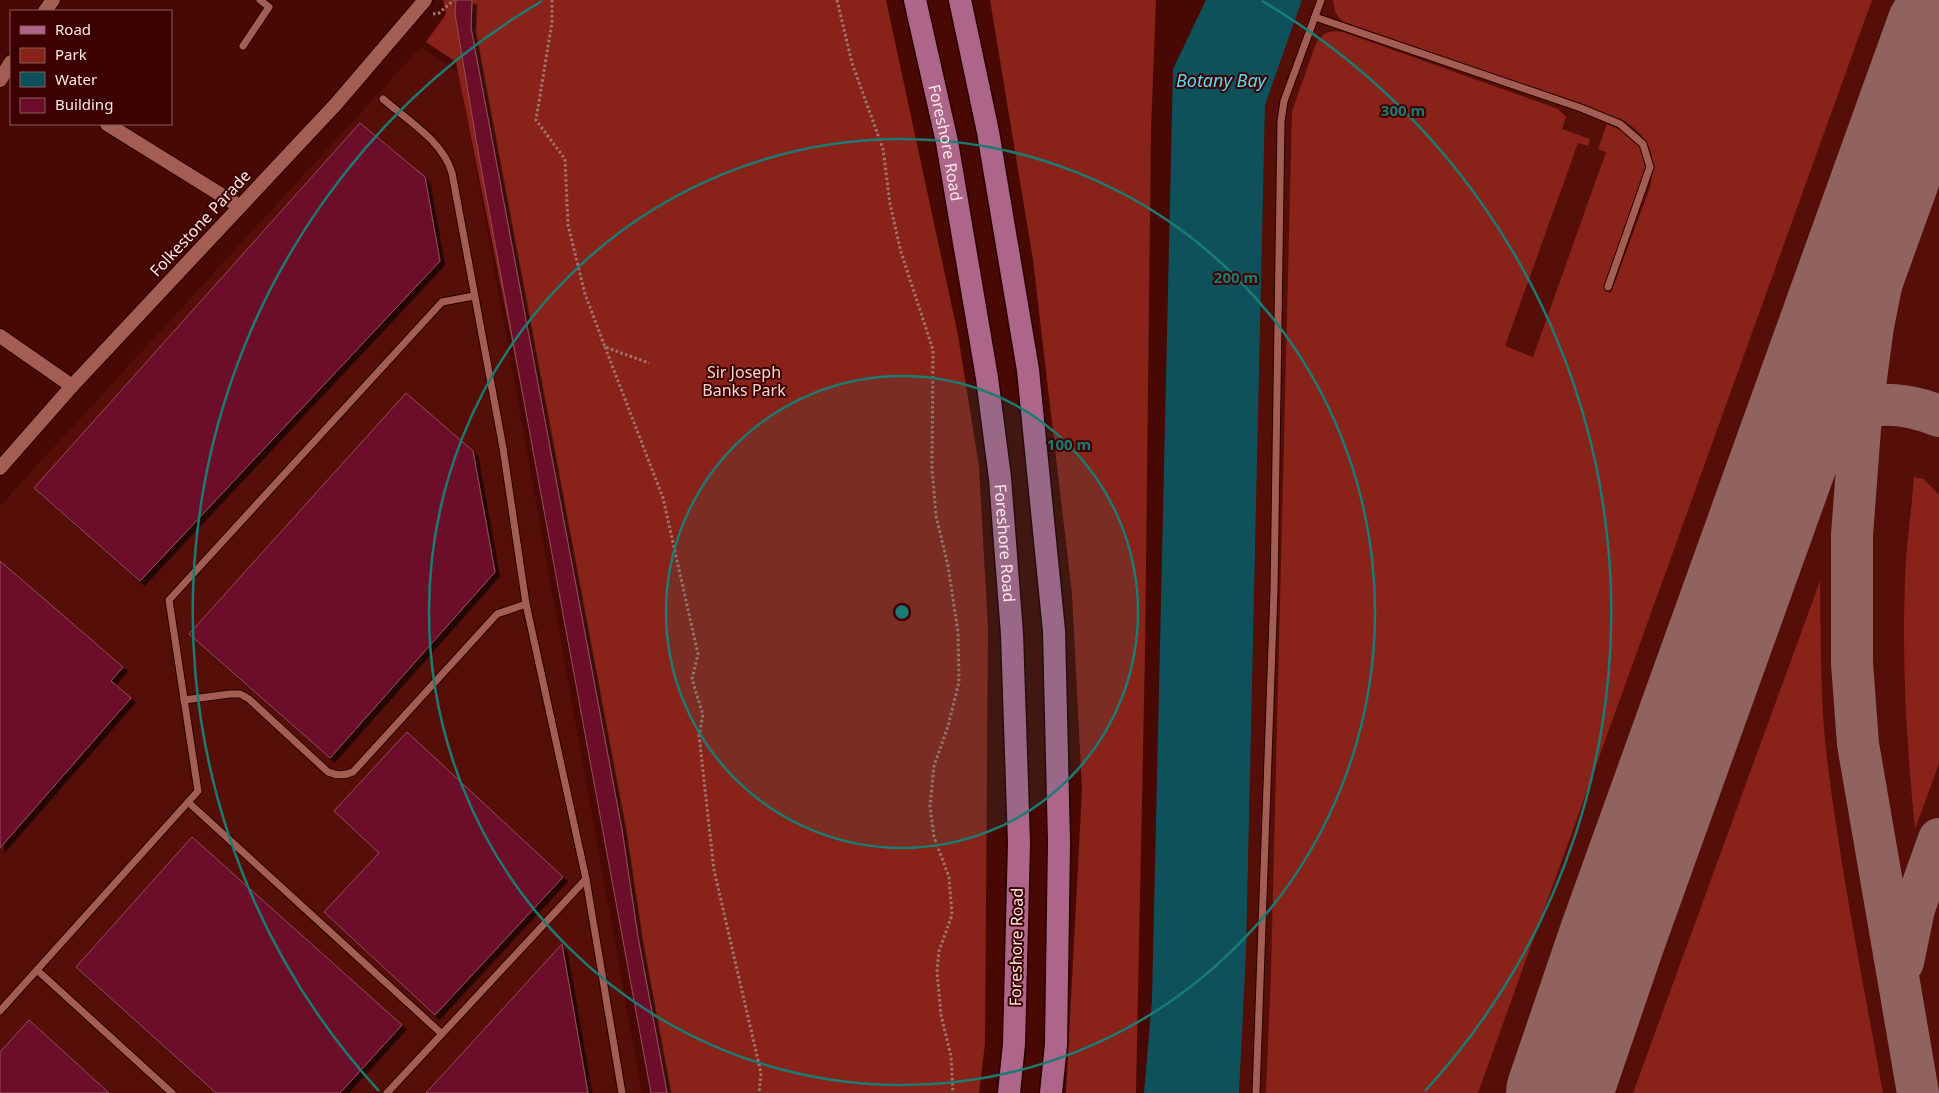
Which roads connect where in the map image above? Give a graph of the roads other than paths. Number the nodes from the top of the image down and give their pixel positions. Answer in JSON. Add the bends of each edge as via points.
{"nodes":[{"id":1,"x":260,"y":0,"type":"edge"},
{"id":2,"x":425,"y":0,"type":"edge"},
{"id":3,"x":915,"y":0,"type":"edge"},
{"id":4,"x":960,"y":0,"type":"edge"},
{"id":5,"x":1321,"y":0,"type":"edge"},
{"id":6,"x":1315,"y":17,"type":"junction"},
{"id":7,"x":243,"y":46,"type":"dead end"},
{"id":8,"x":10,"y":64,"type":"edge"},
{"id":9,"x":0,"y":80,"type":"edge"},
{"id":10,"x":383,"y":99,"type":"dead end"},
{"id":11,"x":109,"y":125,"type":"edge"},
{"id":12,"x":239,"y":206,"type":"junction"},
{"id":13,"x":1608,"y":287,"type":"dead end"},
{"id":14,"x":474,"y":296,"type":"junction"},
{"id":15,"x":0,"y":336,"type":"edge"},
{"id":16,"x":72,"y":386,"type":"junction"},
{"id":17,"x":0,"y":468,"type":"edge"},
{"id":18,"x":526,"y":604,"type":"junction"},
{"id":19,"x":184,"y":700,"type":"junction"},
{"id":20,"x":188,"y":802,"type":"junction"},
{"id":21,"x":586,"y":879,"type":"junction"},
{"id":22,"x":37,"y":970,"type":"junction"},
{"id":23,"x":0,"y":1011,"type":"edge"},
{"id":24,"x":442,"y":1034,"type":"junction"},
{"id":25,"x":172,"y":1093,"type":"edge"},
{"id":26,"x":387,"y":1093,"type":"edge"},
{"id":27,"x":622,"y":1093,"type":"edge"},
{"id":28,"x":1009,"y":1093,"type":"edge"},
{"id":29,"x":1051,"y":1093,"type":"edge"},
{"id":30,"x":1256,"y":1093,"type":"edge"}],
"edges":[{"from":1,"to":7,"type":"lane","via":[[269,7]]},
{"from":2,"to":12,"type":"street","name":"Folkestone Parade","via":[[336,104]]},
{"from":3,"to":28,"type":"main road","name":"Foreshore Road","via":[[947,142],[987,378],[1000,478],[1012,634],[1019,843],[1014,1044]]},
{"from":4,"to":29,"type":"main road","via":[[988,132],[1028,370],[1054,631],[1059,842],[1056,1045]]},
{"from":5,"to":6,"type":"lane"},
{"from":6,"to":13,"type":"lane","via":[[1581,108],[1620,124],[1643,144],[1650,167]]},
{"from":6,"to":30,"type":"lane","via":[[1284,101],[1281,121],[1274,591]]},
{"from":8,"to":9,"type":"street"},
{"from":10,"to":14,"type":"lane","via":[[440,148],[448,159]]},
{"from":11,"to":12,"type":"street"},
{"from":12,"to":16,"type":"street","name":"Folkestone Parade"},
{"from":14,"to":18,"type":"lane","via":[[503,448]]},
{"from":14,"to":19,"type":"lane","via":[[442,302],[169,600]]},
{"from":15,"to":16,"type":"street"},
{"from":16,"to":17,"type":"street","name":"Folkestone Parade"},
{"from":18,"to":19,"type":"lane","via":[[498,614],[354,772],[348,774],[328,772],[240,694]]},
{"from":18,"to":21,"type":"lane"},
{"from":19,"to":20,"type":"lane","via":[[198,790]]},
{"from":20,"to":22,"type":"lane"},
{"from":20,"to":24,"type":"lane"},
{"from":21,"to":24,"type":"lane"},
{"from":21,"to":27,"type":"lane"},
{"from":22,"to":23,"type":"lane"},
{"from":22,"to":25,"type":"lane"},
{"from":24,"to":26,"type":"lane"}]}
